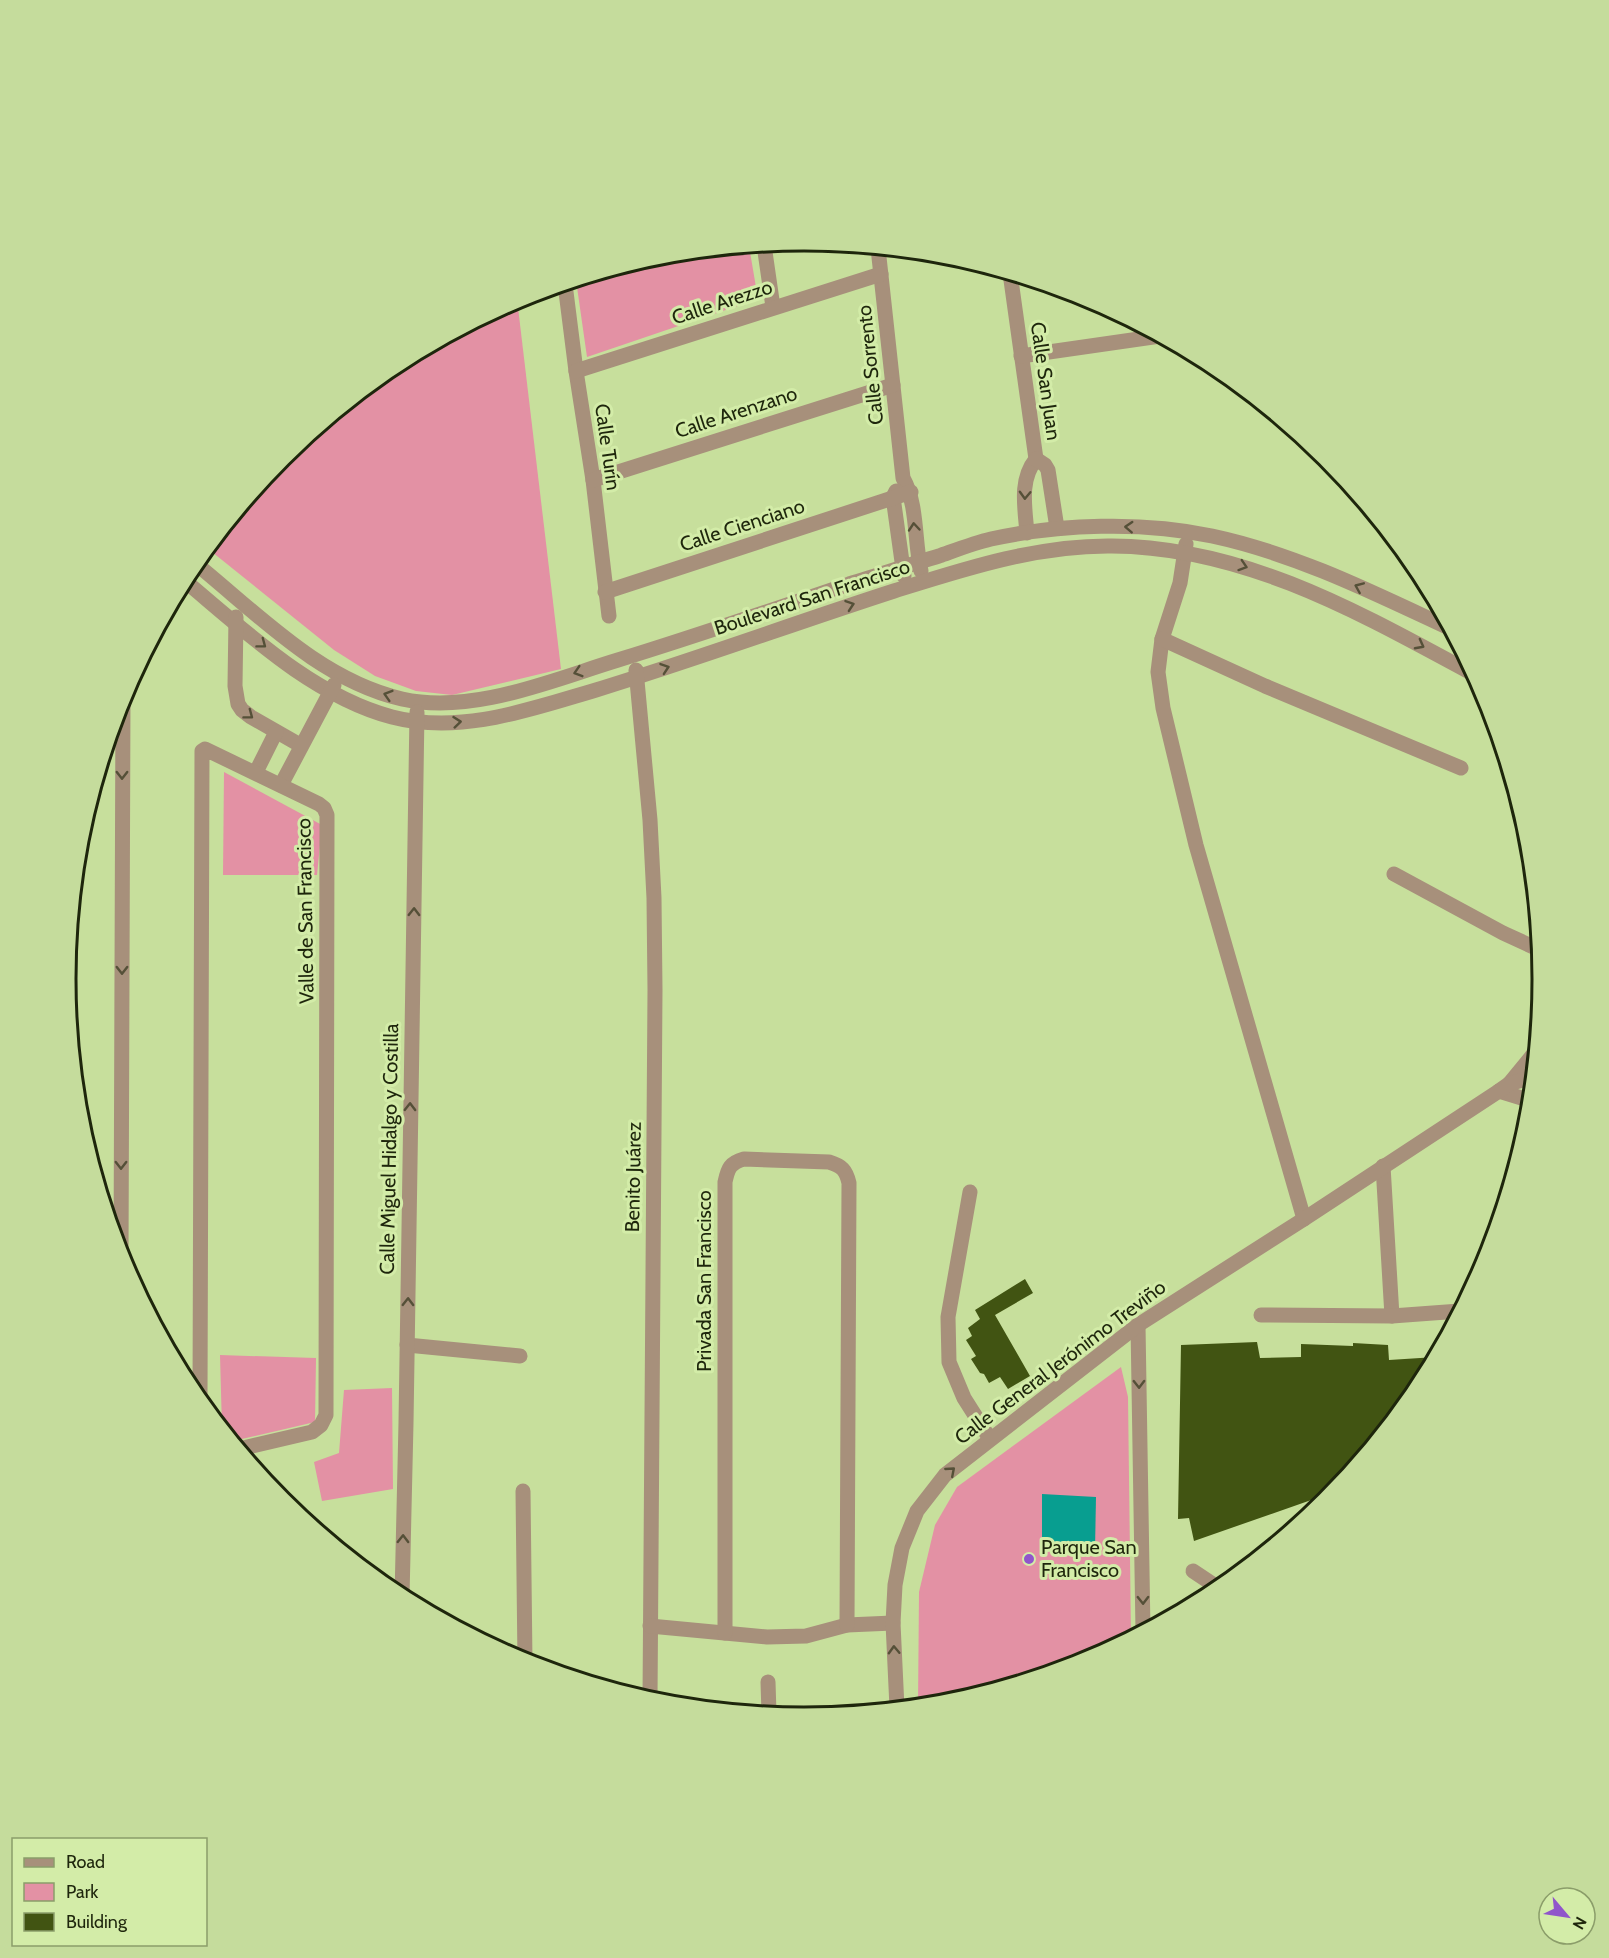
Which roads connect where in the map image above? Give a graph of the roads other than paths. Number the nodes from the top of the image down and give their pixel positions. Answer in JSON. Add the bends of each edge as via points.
{"nodes":[{"id":1,"x":765,"y":253,"type":"edge"},
{"id":2,"x":879,"y":255,"type":"edge"},
{"id":3,"x":881,"y":274,"type":"junction"},
{"id":4,"x":1011,"y":282,"type":"edge"},
{"id":5,"x":566,"y":291,"type":"edge"},
{"id":6,"x":773,"y":307,"type":"junction"},
{"id":7,"x":1138,"y":333,"type":"edge"},
{"id":8,"x":1022,"y":356,"type":"junction"},
{"id":9,"x":576,"y":371,"type":"junction"},
{"id":10,"x":893,"y":385,"type":"junction"},
{"id":11,"x":1036,"y":459,"type":"junction"},
{"id":12,"x":903,"y":478,"type":"junction"},
{"id":13,"x":592,"y":480,"type":"junction"},
{"id":14,"x":911,"y":492,"type":"junction"},
{"id":15,"x":893,"y":497,"type":"junction"},
{"id":16,"x":1057,"y":528,"type":"junction"},
{"id":17,"x":1187,"y":532,"type":"junction"},
{"id":18,"x":1027,"y":533,"type":"junction"},
{"id":19,"x":1186,"y":553,"type":"junction"},
{"id":20,"x":919,"y":562,"type":"junction"},
{"id":21,"x":902,"y":567,"type":"junction"},
{"id":22,"x":203,"y":569,"type":"edge"},
{"id":23,"x":923,"y":582,"type":"junction"},
{"id":24,"x":192,"y":587,"type":"edge"},
{"id":25,"x":906,"y":587,"type":"junction"},
{"id":26,"x":605,"y":592,"type":"junction"},
{"id":27,"x":240,"y":599,"type":"junction"},
{"id":28,"x":609,"y":616,"type":"dead end"},
{"id":29,"x":235,"y":623,"type":"junction"},
{"id":30,"x":1440,"y":624,"type":"edge"},
{"id":31,"x":1162,"y":639,"type":"junction"},
{"id":32,"x":633,"y":655,"type":"junction"},
{"id":33,"x":1462,"y":668,"type":"edge"},
{"id":34,"x":340,"y":674,"type":"junction"},
{"id":35,"x":638,"y":677,"type":"junction"},
{"id":36,"x":329,"y":692,"type":"junction"},
{"id":37,"x":417,"y":702,"type":"junction"},
{"id":38,"x":417,"y":722,"type":"junction"},
{"id":39,"x":123,"y":725,"type":"edge"},
{"id":40,"x":276,"y":732,"type":"junction"},
{"id":41,"x":300,"y":745,"type":"junction"},
{"id":42,"x":1461,"y":768,"type":"dead end"},
{"id":43,"x":256,"y":772,"type":"junction"},
{"id":44,"x":281,"y":785,"type":"junction"},
{"id":45,"x":1394,"y":874,"type":"dead end"},
{"id":46,"x":1531,"y":946,"type":"edge"},
{"id":47,"x":1527,"y":1062,"type":"edge"},
{"id":48,"x":1525,"y":1080,"type":"edge"},
{"id":49,"x":1504,"y":1088,"type":"junction"},
{"id":50,"x":1523,"y":1097,"type":"edge"},
{"id":51,"x":1383,"y":1166,"type":"junction"},
{"id":52,"x":970,"y":1192,"type":"dead end"},
{"id":53,"x":117,"y":1219,"type":"edge"},
{"id":54,"x":1304,"y":1219,"type":"junction"},
{"id":55,"x":1451,"y":1312,"type":"edge"},
{"id":56,"x":1261,"y":1315,"type":"dead end"},
{"id":57,"x":1392,"y":1316,"type":"junction"},
{"id":58,"x":1138,"y":1325,"type":"junction"},
{"id":59,"x":407,"y":1345,"type":"junction"},
{"id":60,"x":520,"y":1356,"type":"dead end"},
{"id":61,"x":200,"y":1384,"type":"edge"},
{"id":62,"x":990,"y":1439,"type":"junction"},
{"id":63,"x":247,"y":1447,"type":"edge"},
{"id":64,"x":524,"y":1491,"type":"dead end"},
{"id":65,"x":1193,"y":1571,"type":"dead end"},
{"id":66,"x":1211,"y":1582,"type":"edge"},
{"id":67,"x":402,"y":1585,"type":"edge"},
{"id":68,"x":893,"y":1623,"type":"junction"},
{"id":69,"x":1143,"y":1623,"type":"edge"},
{"id":70,"x":847,"y":1625,"type":"junction"},
{"id":71,"x":650,"y":1626,"type":"junction"},
{"id":72,"x":725,"y":1633,"type":"junction"},
{"id":73,"x":525,"y":1652,"type":"edge"},
{"id":74,"x":768,"y":1682,"type":"dead end"},
{"id":75,"x":650,"y":1690,"type":"edge"},
{"id":76,"x":897,"y":1701,"type":"edge"},
{"id":77,"x":768,"y":1705,"type":"edge"}],
"edges":[{"from":1,"to":6,"type":"street"},
{"from":2,"to":3,"type":"street","name":"Calle Sorrento"},
{"from":3,"to":6,"type":"street","name":"Calle Arezzo"},
{"from":3,"to":10,"type":"street","name":"Calle Sorrento"},
{"from":4,"to":8,"type":"street","name":"Calle San Juan"},
{"from":5,"to":9,"type":"street","name":"Calle Turín"},
{"from":6,"to":9,"type":"street","name":"Calle Arezzo"},
{"from":7,"to":8,"type":"street"},
{"from":8,"to":11,"type":"street","name":"Calle San Juan"},
{"from":9,"to":13,"type":"street","name":"Calle Turín"},
{"from":10,"to":12,"type":"street","name":"Calle Sorrento"},
{"from":10,"to":13,"type":"street","name":"Calle Arenzano"},
{"from":11,"to":16,"type":"street","name":"Calle San Juan","via":[[1048,470]]},
{"from":11,"to":18,"type":"street","name":"Calle San Juan","one_way":true,"via":[[1025,483]]},
{"from":12,"to":14,"type":"street","name":"Calle Sorrento"},
{"from":12,"to":15,"type":"street"},
{"from":13,"to":26,"type":"street","name":"Calle Turín"},
{"from":14,"to":15,"type":"street","name":"Calle Cienciano"},
{"from":20,"to":14,"type":"street","name":"Calle Sorrento","one_way":true},
{"from":15,"to":21,"type":"street"},
{"from":15,"to":26,"type":"street","name":"Calle Cienciano"},
{"from":17,"to":16,"type":"street","name":"Boulevard San Francisco","one_way":true,"via":[[1123,526]]},
{"from":16,"to":18,"type":"street","name":"Boulevard San Francisco"},
{"from":17,"to":19,"type":"street"},
{"from":30,"to":17,"type":"street","name":"Boulevard San Francisco","one_way":true,"via":[[1290,559]]},
{"from":18,"to":20,"type":"street","name":"Boulevard San Francisco","via":[[988,540]]},
{"from":19,"to":23,"type":"street","name":"Boulevard San Francisco","via":[[1127,546],[1064,549],[986,563]]},
{"from":19,"to":31,"type":"street"},
{"from":19,"to":33,"type":"street","name":"Boulevard San Francisco","one_way":true,"via":[[1235,563],[1283,580],[1355,611]]},
{"from":20,"to":21,"type":"street","name":"Boulevard San Francisco"},
{"from":20,"to":23,"type":"street","name":"Calle Sorrento"},
{"from":21,"to":25,"type":"street"},
{"from":21,"to":32,"type":"street","name":"Boulevard San Francisco"},
{"from":22,"to":27,"type":"street","name":"Boulevard San Francisco"},
{"from":23,"to":25,"type":"street","name":"Boulevard San Francisco"},
{"from":24,"to":29,"type":"street","name":"Boulevard San Francisco"},
{"from":35,"to":25,"type":"street","name":"Boulevard San Francisco","one_way":true},
{"from":26,"to":28,"type":"street","name":"Calle Turín"},
{"from":27,"to":29,"type":"street"},
{"from":27,"to":34,"type":"street","name":"Boulevard San Francisco","via":[[286,639]]},
{"from":29,"to":36,"type":"street","name":"Boulevard San Francisco","one_way":true},
{"from":29,"to":40,"type":"street","one_way":true,"via":[[238,704]]},
{"from":31,"to":42,"type":"street"},
{"from":31,"to":54,"type":"street","via":[[1158,672],[1196,844]]},
{"from":32,"to":35,"type":"street","name":"Benito Juárez"},
{"from":32,"to":37,"type":"street","name":"Boulevard San Francisco","one_way":true,"via":[[504,695],[465,703]]},
{"from":34,"to":36,"type":"street"},
{"from":37,"to":34,"type":"street","name":"Boulevard San Francisco","one_way":true,"via":[[377,692]]},
{"from":38,"to":35,"type":"street","name":"Boulevard San Francisco","one_way":true,"via":[[450,724],[490,718]]},
{"from":35,"to":71,"type":"street","name":"Benito Juárez","via":[[650,820],[656,990]]},
{"from":36,"to":38,"type":"street","name":"Boulevard San Francisco","via":[[361,707]]},
{"from":36,"to":41,"type":"street"},
{"from":37,"to":38,"type":"street","name":"Calle Miguel Hidalgo y Costilla"},
{"from":59,"to":38,"type":"street","name":"Calle Miguel Hidalgo y Costilla","one_way":true},
{"from":39,"to":53,"type":"street","one_way":true},
{"from":40,"to":41,"type":"street"},
{"from":40,"to":43,"type":"street"},
{"from":41,"to":44,"type":"street"},
{"from":43,"to":44,"type":"street","name":"Valle de San Francisco"},
{"from":43,"to":61,"type":"street","name":"Valle de San Francisco","via":[[202,750]]},
{"from":44,"to":63,"type":"street","name":"Valle de San Francisco","via":[[319,804],[327,814],[327,1409],[325,1420],[312,1432]]},
{"from":45,"to":46,"type":"street"},
{"from":47,"to":49,"type":"street"},
{"from":48,"to":49,"type":"street"},
{"from":49,"to":50,"type":"street"},
{"from":49,"to":51,"type":"street","name":"Calle General Jerónimo Treviño"},
{"from":51,"to":54,"type":"street","name":"Calle General Jerónimo Treviño"},
{"from":51,"to":57,"type":"street"},
{"from":52,"to":62,"type":"street","via":[[948,1317],[949,1362],[964,1398]]},
{"from":54,"to":58,"type":"street","name":"Calle General Jerónimo Treviño"},
{"from":55,"to":57,"type":"street"},
{"from":56,"to":57,"type":"street"},
{"from":58,"to":62,"type":"street","name":"Calle General Jerónimo Treviño"},
{"from":58,"to":69,"type":"street","one_way":true},
{"from":59,"to":60,"type":"street"},
{"from":67,"to":59,"type":"street","name":"Calle Miguel Hidalgo y Costilla","one_way":true},
{"from":68,"to":62,"type":"street","name":"Calle General Jerónimo Treviño","one_way":true,"via":[[900,1557],[916,1511],[945,1475]]},
{"from":64,"to":73,"type":"street"},
{"from":65,"to":66,"type":"street"},
{"from":68,"to":70,"type":"street"},
{"from":76,"to":68,"type":"street","name":"Calle General Jerónimo Treviño","one_way":true},
{"from":70,"to":72,"type":"street","via":[[806,1636]]},
{"from":70,"to":72,"type":"street","name":"Privada San Francisco","via":[[847,1173],[829,1162],[744,1159],[734,1161],[725,1182]]},
{"from":71,"to":72,"type":"street"},
{"from":71,"to":75,"type":"street","name":"Benito Juárez"},
{"from":74,"to":77,"type":"street"}]}
